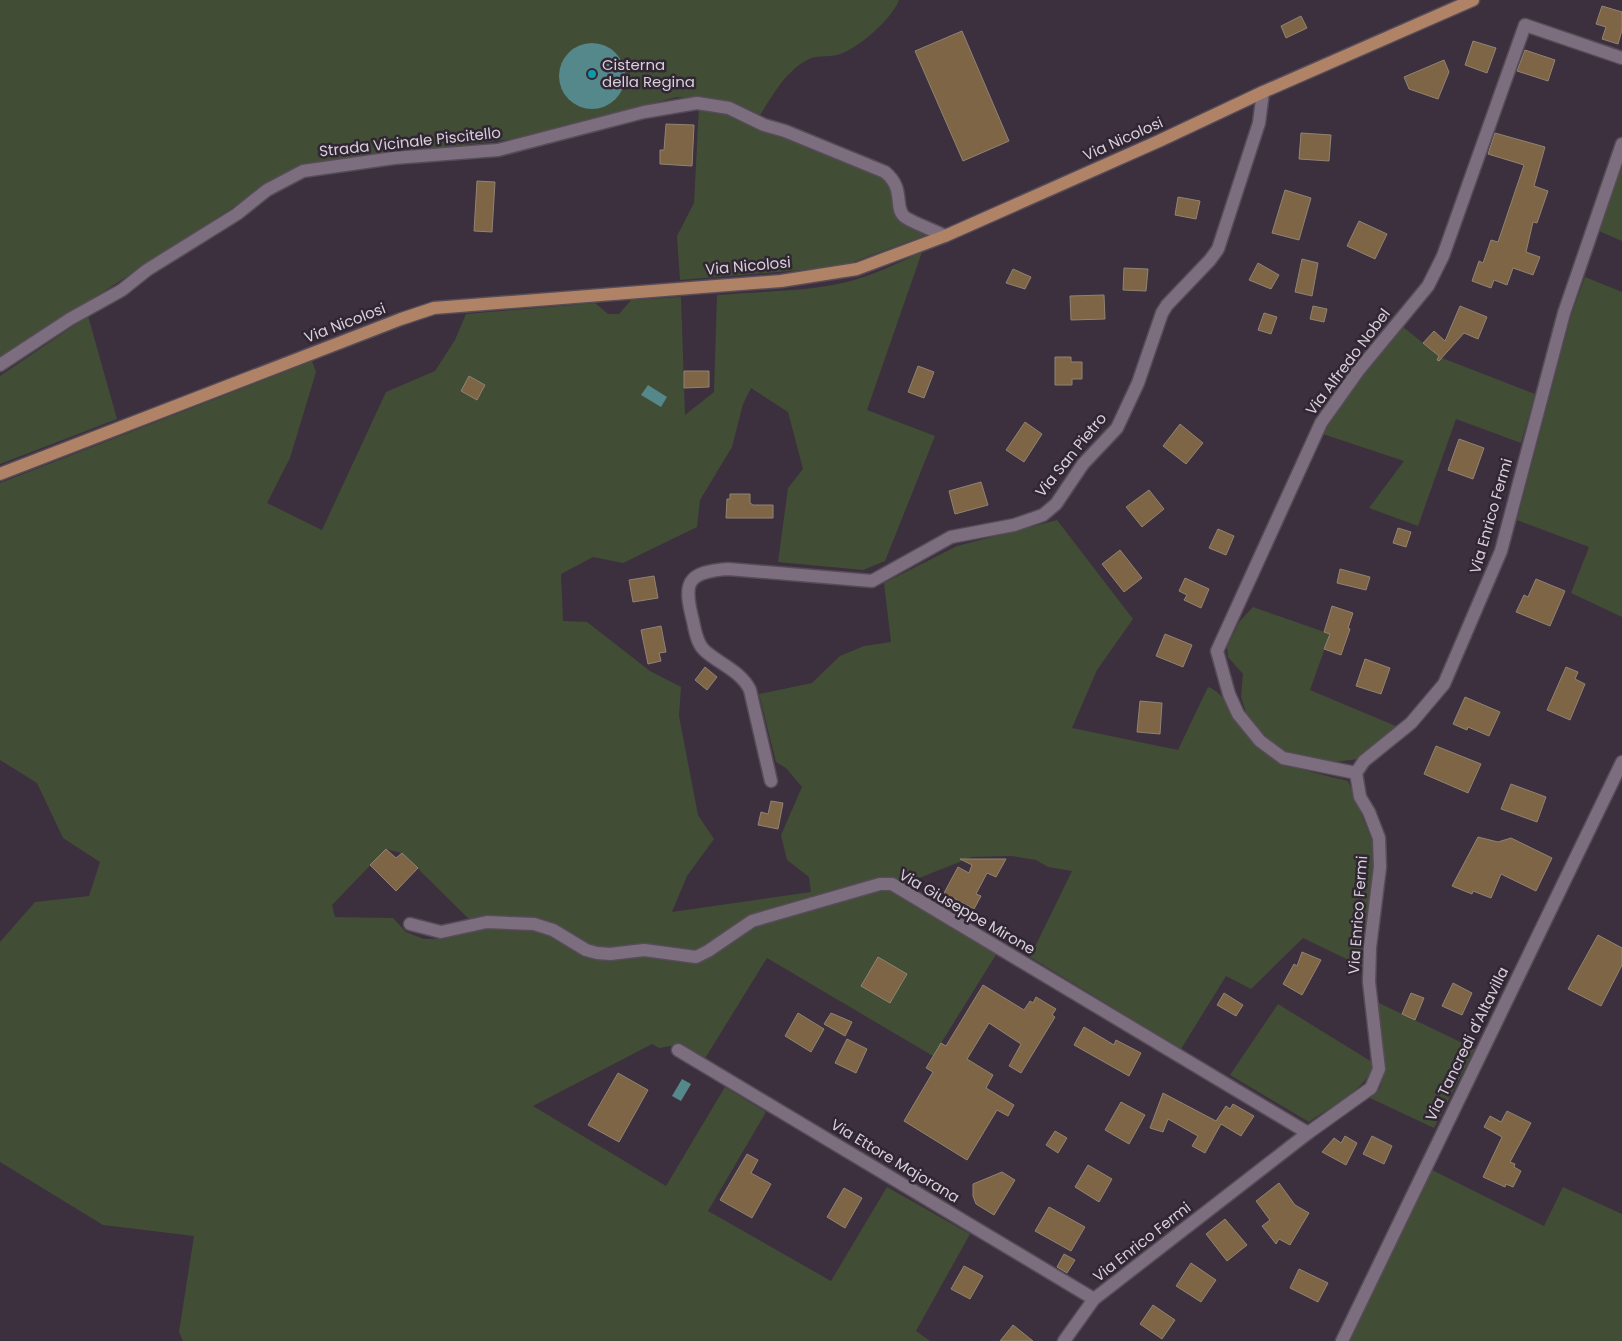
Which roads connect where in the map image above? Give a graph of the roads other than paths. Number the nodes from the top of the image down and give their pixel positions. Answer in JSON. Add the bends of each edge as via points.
{"nodes":[{"id":1,"x":1473,"y":0,"type":"edge"},
{"id":2,"x":1622,"y":58,"type":"edge"},
{"id":3,"x":1263,"y":92,"type":"junction"},
{"id":4,"x":1622,"y":144,"type":"edge"},
{"id":5,"x":945,"y":236,"type":"junction"},
{"id":6,"x":0,"y":365,"type":"edge"},
{"id":7,"x":0,"y":474,"type":"edge"},
{"id":8,"x":1622,"y":762,"type":"edge"},
{"id":9,"x":1356,"y":773,"type":"junction"},
{"id":10,"x":771,"y":782,"type":"dead end"},
{"id":11,"x":410,"y":924,"type":"dead end"},
{"id":12,"x":678,"y":1050,"type":"dead end"},
{"id":13,"x":1308,"y":1133,"type":"junction"},
{"id":14,"x":1094,"y":1299,"type":"junction"},
{"id":15,"x":1064,"y":1341,"type":"edge"},
{"id":16,"x":1342,"y":1341,"type":"edge"}],
"edges":[{"from":1,"to":3,"type":"main road","name":"Via Nicolosi"},
{"from":2,"to":9,"type":"street","name":"Via Alfredo Nobel","via":[[1525,25],[1432,279],[1321,423],[1217,651],[1228,694],[1238,714],[1260,741],[1283,758]]},
{"from":3,"to":5,"type":"main road","name":"Via Nicolosi"},
{"from":3,"to":10,"type":"street","name":"Via San Pietro","via":[[1259,123],[1218,249],[1167,305],[1138,383],[1117,428],[1083,464],[1056,504],[1042,514],[1014,525],[952,537],[872,581],[728,569],[709,570],[695,577],[686,596],[697,638],[704,649],[746,682]]},
{"from":4,"to":9,"type":"street","name":"Via Enrico Fermi","via":[[1564,314],[1493,573],[1444,684],[1411,723],[1364,761]]},
{"from":5,"to":6,"type":"street","name":"Strada Vicinale Piscitello","via":[[905,217],[900,211],[899,191],[894,179],[886,172],[764,125],[729,108],[682,104],[498,150],[394,158],[304,171],[267,190],[237,214],[122,290],[70,319]]},
{"from":5,"to":7,"type":"main road","name":"Via Nicolosi","via":[[857,269],[818,276],[434,308]]},
{"from":8,"to":16,"type":"street","name":"Via Tancredi d'Altavilla"},
{"from":9,"to":13,"type":"street","name":"Via Enrico Fermi","via":[[1360,796],[1379,838],[1380,867],[1369,982],[1380,1069],[1371,1088]]},
{"from":11,"to":13,"type":"street","name":"Via Giuseppe Mirone","via":[[441,932],[487,922],[534,924],[597,953],[644,950],[696,957],[752,921],[880,884],[892,884]]},
{"from":12,"to":14,"type":"street","name":"Via Ettore Majorana"},
{"from":13,"to":14,"type":"street","name":"Via Enrico Fermi"},
{"from":14,"to":15,"type":"street","name":"Via Enrico Fermi"}]}
